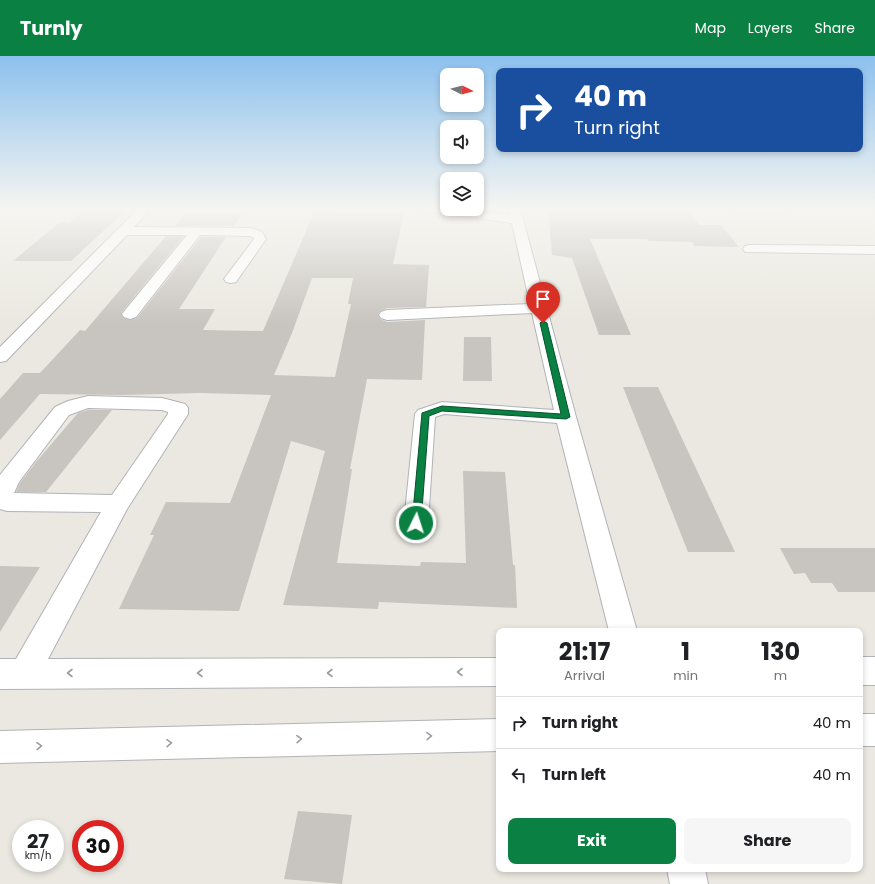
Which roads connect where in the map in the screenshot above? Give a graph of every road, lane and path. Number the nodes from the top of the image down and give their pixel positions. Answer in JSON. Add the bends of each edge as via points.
{"nodes":[{"id":1,"x":109,"y":247,"type":"edge"},
{"id":2,"x":184,"y":247,"type":"edge"},
{"id":3,"x":254,"y":247,"type":"edge"},
{"id":4,"x":524,"y":247,"type":"edge"},
{"id":5,"x":750,"y":249,"type":"dead end"},
{"id":6,"x":875,"y":250,"type":"edge"},
{"id":7,"x":231,"y":279,"type":"dead end"},
{"id":8,"x":540,"y":308,"type":"junction"},
{"id":9,"x":130,"y":314,"type":"dead end"},
{"id":10,"x":387,"y":316,"type":"dead end"},
{"id":11,"x":0,"y":357,"type":"edge"},
{"id":12,"x":566,"y":417,"type":"junction"},
{"id":13,"x":118,"y":504,"type":"junction"},
{"id":14,"x":416,"y":523,"type":"dead end"},
{"id":15,"x":622,"y":628,"type":"edge"},
{"id":16,"x":863,"y":671,"type":"edge"},
{"id":17,"x":875,"y":671,"type":"edge"},
{"id":18,"x":496,"y":672,"type":"edge"},
{"id":19,"x":13,"y":674,"type":"edge"},
{"id":20,"x":863,"y":730,"type":"edge"},
{"id":21,"x":875,"y":730,"type":"edge"},
{"id":22,"x":496,"y":734,"type":"edge"},
{"id":23,"x":0,"y":747,"type":"edge"},
{"id":24,"x":687,"y":872,"type":"edge"},
{"id":25,"x":689,"y":884,"type":"edge"}],
"edges":[{"from":1,"to":11,"type":"street"},
{"from":2,"to":9,"type":"street"},
{"from":3,"to":7,"type":"street"},
{"from":4,"to":8,"type":"street"},
{"from":5,"to":6,"type":"street"},
{"from":8,"to":10,"type":"street"},
{"from":8,"to":12,"type":"street"},
{"from":12,"to":14,"type":"street","via":[[442,408],[425,414]]},
{"from":12,"to":15,"type":"street"},
{"from":13,"to":13,"type":"street","via":[[178,414],[178,408],[154,404],[76,404],[62,411],[9,479],[0,496],[7,502]]},
{"from":13,"to":19,"type":"street"},
{"from":16,"to":17,"type":"street"},
{"from":18,"to":19,"type":"street","one_way":true},
{"from":20,"to":21,"type":"street"},
{"from":23,"to":22,"type":"street","one_way":true},
{"from":24,"to":25,"type":"street"}]}
